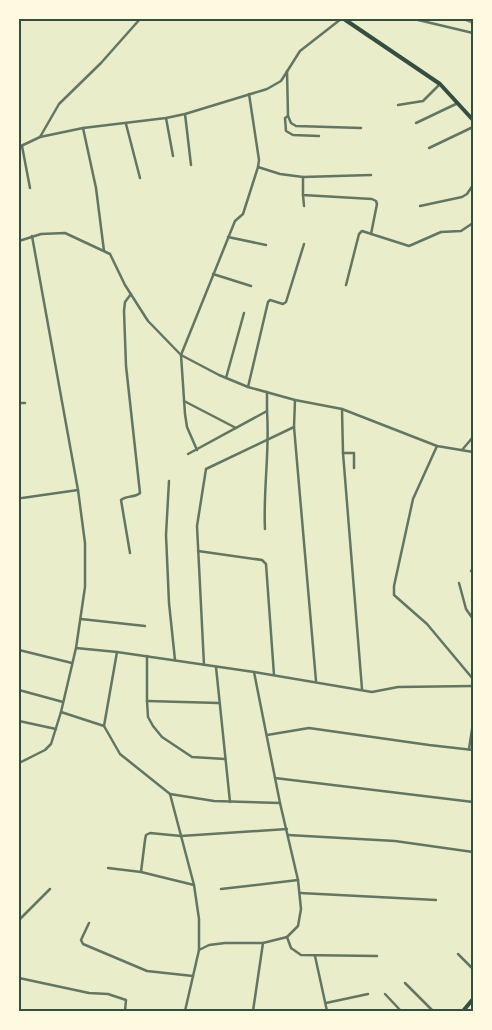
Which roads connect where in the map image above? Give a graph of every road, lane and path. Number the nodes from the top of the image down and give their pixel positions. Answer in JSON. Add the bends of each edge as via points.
{"nodes":[{"id":1,"x":140,"y":19,"type":"edge"},
{"id":2,"x":343,"y":19,"type":"edge"},
{"id":3,"x":414,"y":19,"type":"edge"},
{"id":4,"x":473,"y":33,"type":"edge"},
{"id":5,"x":287,"y":69,"type":"junction"},
{"id":6,"x":440,"y":84,"type":"junction"},
{"id":7,"x":249,"y":94,"type":"junction"},
{"id":8,"x":458,"y":103,"type":"junction"},
{"id":9,"x":398,"y":105,"type":"dead end"},
{"id":10,"x":185,"y":114,"type":"junction"},
{"id":11,"x":288,"y":116,"type":"junction"},
{"id":12,"x":166,"y":118,"type":"junction"},
{"id":13,"x":473,"y":120,"type":"edge"},
{"id":14,"x":416,"y":123,"type":"dead end"},
{"id":15,"x":126,"y":124,"type":"junction"},
{"id":16,"x":473,"y":127,"type":"edge"},
{"id":17,"x":83,"y":128,"type":"junction"},
{"id":18,"x":361,"y":128,"type":"dead end"},
{"id":19,"x":319,"y":136,"type":"dead end"},
{"id":20,"x":40,"y":137,"type":"junction"},
{"id":21,"x":20,"y":146,"type":"edge"},
{"id":22,"x":429,"y":148,"type":"dead end"},
{"id":23,"x":173,"y":156,"type":"dead end"},
{"id":24,"x":191,"y":165,"type":"dead end"},
{"id":25,"x":258,"y":167,"type":"junction"},
{"id":26,"x":371,"y":175,"type":"dead end"},
{"id":27,"x":303,"y":177,"type":"junction"},
{"id":28,"x":140,"y":178,"type":"dead end"},
{"id":29,"x":473,"y":185,"type":"edge"},
{"id":30,"x":30,"y":188,"type":"dead end"},
{"id":31,"x":303,"y":195,"type":"junction"},
{"id":32,"x":304,"y":206,"type":"dead end"},
{"id":33,"x":420,"y":206,"type":"dead end"},
{"id":34,"x":473,"y":223,"type":"edge"},
{"id":35,"x":371,"y":234,"type":"junction"},
{"id":36,"x":32,"y":236,"type":"junction"},
{"id":37,"x":228,"y":237,"type":"junction"},
{"id":38,"x":19,"y":241,"type":"edge"},
{"id":39,"x":304,"y":244,"type":"dead end"},
{"id":40,"x":266,"y":245,"type":"dead end"},
{"id":41,"x":104,"y":251,"type":"junction"},
{"id":42,"x":213,"y":274,"type":"junction"},
{"id":43,"x":346,"y":285,"type":"dead end"},
{"id":44,"x":251,"y":286,"type":"dead end"},
{"id":45,"x":131,"y":294,"type":"junction"},
{"id":46,"x":244,"y":313,"type":"dead end"},
{"id":47,"x":180,"y":355,"type":"junction"},
{"id":48,"x":226,"y":378,"type":"junction"},
{"id":49,"x":248,"y":387,"type":"junction"},
{"id":50,"x":267,"y":392,"type":"junction"},
{"id":51,"x":295,"y":400,"type":"junction"},
{"id":52,"x":184,"y":401,"type":"junction"},
{"id":53,"x":19,"y":403,"type":"edge"},
{"id":54,"x":26,"y":403,"type":"dead end"},
{"id":55,"x":342,"y":409,"type":"junction"},
{"id":56,"x":268,"y":411,"type":"junction"},
{"id":57,"x":294,"y":427,"type":"junction"},
{"id":58,"x":236,"y":428,"type":"junction"},
{"id":59,"x":473,"y":437,"type":"edge"},
{"id":60,"x":269,"y":439,"type":"junction"},
{"id":61,"x":437,"y":446,"type":"junction"},
{"id":62,"x":197,"y":450,"type":"junction"},
{"id":63,"x":462,"y":450,"type":"junction"},
{"id":64,"x":473,"y":452,"type":"edge"},
{"id":65,"x":188,"y":454,"type":"dead end"},
{"id":66,"x":343,"y":454,"type":"junction"},
{"id":67,"x":354,"y":468,"type":"dead end"},
{"id":68,"x":169,"y":481,"type":"dead end"},
{"id":69,"x":78,"y":490,"type":"junction"},
{"id":70,"x":22,"y":498,"type":"dead end"},
{"id":71,"x":265,"y":529,"type":"dead end"},
{"id":72,"x":198,"y":551,"type":"junction"},
{"id":73,"x":130,"y":552,"type":"dead end"},
{"id":74,"x":459,"y":583,"type":"dead end"},
{"id":75,"x":81,"y":619,"type":"junction"},
{"id":76,"x":473,"y":619,"type":"edge"},
{"id":77,"x":145,"y":626,"type":"dead end"},
{"id":78,"x":76,"y":648,"type":"junction"},
{"id":79,"x":19,"y":650,"type":"edge"},
{"id":80,"x":117,"y":652,"type":"junction"},
{"id":81,"x":148,"y":656,"type":"junction"},
{"id":82,"x":175,"y":660,"type":"junction"},
{"id":83,"x":72,"y":663,"type":"junction"},
{"id":84,"x":204,"y":665,"type":"junction"},
{"id":85,"x":216,"y":667,"type":"junction"},
{"id":86,"x":254,"y":672,"type":"junction"},
{"id":87,"x":274,"y":675,"type":"junction"},
{"id":88,"x":473,"y":679,"type":"edge"},
{"id":89,"x":316,"y":682,"type":"junction"},
{"id":90,"x":473,"y":686,"type":"edge"},
{"id":91,"x":362,"y":689,"type":"junction"},
{"id":92,"x":19,"y":690,"type":"edge"},
{"id":93,"x":147,"y":701,"type":"junction"},
{"id":94,"x":63,"y":702,"type":"junction"},
{"id":95,"x":219,"y":703,"type":"junction"},
{"id":96,"x":61,"y":712,"type":"junction"},
{"id":97,"x":19,"y":721,"type":"edge"},
{"id":98,"x":473,"y":723,"type":"edge"},
{"id":99,"x":104,"y":726,"type":"junction"},
{"id":100,"x":56,"y":729,"type":"junction"},
{"id":101,"x":267,"y":735,"type":"junction"},
{"id":102,"x":471,"y":749,"type":"edge"},
{"id":103,"x":225,"y":759,"type":"junction"},
{"id":104,"x":19,"y":763,"type":"edge"},
{"id":105,"x":276,"y":778,"type":"junction"},
{"id":106,"x":170,"y":794,"type":"junction"},
{"id":107,"x":230,"y":802,"type":"junction"},
{"id":108,"x":473,"y":802,"type":"edge"},
{"id":109,"x":280,"y":803,"type":"junction"},
{"id":110,"x":287,"y":829,"type":"junction"},
{"id":111,"x":288,"y":835,"type":"junction"},
{"id":112,"x":181,"y":836,"type":"junction"},
{"id":113,"x":473,"y":852,"type":"edge"},
{"id":114,"x":108,"y":868,"type":"dead end"},
{"id":115,"x":141,"y":872,"type":"junction"},
{"id":116,"x":298,"y":880,"type":"junction"},
{"id":117,"x":194,"y":885,"type":"junction"},
{"id":118,"x":50,"y":889,"type":"dead end"},
{"id":119,"x":221,"y":889,"type":"dead end"},
{"id":120,"x":300,"y":893,"type":"junction"},
{"id":121,"x":436,"y":900,"type":"dead end"},
{"id":122,"x":19,"y":920,"type":"edge"},
{"id":123,"x":90,"y":923,"type":"dead end"},
{"id":124,"x":287,"y":937,"type":"junction"},
{"id":125,"x":263,"y":943,"type":"junction"},
{"id":126,"x":199,"y":950,"type":"junction"},
{"id":127,"x":458,"y":954,"type":"dead end"},
{"id":128,"x":315,"y":956,"type":"junction"},
{"id":129,"x":376,"y":956,"type":"dead end"},
{"id":130,"x":473,"y":969,"type":"edge"},
{"id":131,"x":193,"y":976,"type":"junction"},
{"id":132,"x":19,"y":978,"type":"edge"},
{"id":133,"x":405,"y":983,"type":"dead end"},
{"id":134,"x":368,"y":994,"type":"dead end"},
{"id":135,"x":385,"y":994,"type":"dead end"},
{"id":136,"x":473,"y":999,"type":"edge"},
{"id":137,"x":326,"y":1002,"type":"junction"},
{"id":138,"x":125,"y":1011,"type":"edge"},
{"id":139,"x":185,"y":1011,"type":"edge"},
{"id":140,"x":253,"y":1011,"type":"edge"},
{"id":141,"x":328,"y":1011,"type":"edge"},
{"id":142,"x":402,"y":1011,"type":"edge"},
{"id":143,"x":433,"y":1011,"type":"edge"},
{"id":144,"x":463,"y":1011,"type":"edge"}],
"edges":[{"from":1,"to":20,"type":"street","via":[[59,104]]},
{"from":2,"to":5,"type":"street","via":[[300,51]]},
{"from":2,"to":6,"type":"main road"},
{"from":3,"to":4,"type":"street"},
{"from":5,"to":7,"type":"street","via":[[277,85]]},
{"from":5,"to":11,"type":"street"},
{"from":6,"to":8,"type":"main road"},
{"from":6,"to":9,"type":"street","via":[[423,100]]},
{"from":7,"to":10,"type":"street"},
{"from":7,"to":25,"type":"street"},
{"from":8,"to":13,"type":"main road"},
{"from":8,"to":14,"type":"street"},
{"from":10,"to":12,"type":"street"},
{"from":10,"to":24,"type":"street"},
{"from":11,"to":18,"type":"street","via":[[296,126]]},
{"from":11,"to":19,"type":"street","via":[[285,118],[286,131]]},
{"from":12,"to":15,"type":"street"},
{"from":12,"to":23,"type":"street"},
{"from":15,"to":17,"type":"street"},
{"from":15,"to":28,"type":"street"},
{"from":16,"to":22,"type":"street"},
{"from":17,"to":20,"type":"street"},
{"from":17,"to":41,"type":"street","via":[[96,188]]},
{"from":20,"to":21,"type":"street"},
{"from":21,"to":30,"type":"street"},
{"from":25,"to":27,"type":"street"},
{"from":25,"to":37,"type":"street","via":[[244,214],[234,221]]},
{"from":26,"to":27,"type":"street"},
{"from":27,"to":31,"type":"street"},
{"from":29,"to":33,"type":"street","via":[[462,197]]},
{"from":31,"to":32,"type":"street"},
{"from":31,"to":35,"type":"street","via":[[376,201]]},
{"from":34,"to":35,"type":"street","via":[[461,231],[441,232],[408,246]]},
{"from":35,"to":43,"type":"street","via":[[362,231],[359,234]]},
{"from":36,"to":38,"type":"street"},
{"from":36,"to":41,"type":"street","via":[[65,233]]},
{"from":36,"to":69,"type":"street"},
{"from":37,"to":40,"type":"street"},
{"from":37,"to":42,"type":"street"},
{"from":39,"to":49,"type":"street","via":[[286,302],[268,302]]},
{"from":41,"to":45,"type":"street","via":[[110,254]]},
{"from":42,"to":44,"type":"street"},
{"from":42,"to":47,"type":"street"},
{"from":45,"to":47,"type":"street","via":[[148,321]]},
{"from":45,"to":73,"type":"street","via":[[125,302],[126,366],[140,493],[121,500]]},
{"from":46,"to":48,"type":"street"},
{"from":47,"to":48,"type":"street"},
{"from":47,"to":52,"type":"street"},
{"from":48,"to":49,"type":"street"},
{"from":49,"to":50,"type":"street"},
{"from":50,"to":51,"type":"street"},
{"from":50,"to":56,"type":"street"},
{"from":51,"to":55,"type":"street"},
{"from":51,"to":57,"type":"street"},
{"from":52,"to":58,"type":"street"},
{"from":52,"to":62,"type":"street","via":[[188,427]]},
{"from":53,"to":54,"type":"street"},
{"from":55,"to":61,"type":"street"},
{"from":55,"to":66,"type":"street"},
{"from":56,"to":58,"type":"street"},
{"from":56,"to":60,"type":"street"},
{"from":57,"to":60,"type":"street"},
{"from":57,"to":89,"type":"street"},
{"from":58,"to":62,"type":"street"},
{"from":59,"to":63,"type":"street"},
{"from":60,"to":71,"type":"street"},
{"from":60,"to":72,"type":"street","via":[[206,469],[197,526]]},
{"from":61,"to":63,"type":"street"},
{"from":61,"to":88,"type":"street","via":[[413,499],[394,595],[427,624]]},
{"from":62,"to":65,"type":"street"},
{"from":63,"to":64,"type":"street"},
{"from":66,"to":67,"type":"street","via":[[354,453]]},
{"from":66,"to":91,"type":"street"},
{"from":68,"to":82,"type":"street","via":[[166,535]]},
{"from":69,"to":70,"type":"street"},
{"from":69,"to":75,"type":"street","via":[[85,543]]},
{"from":72,"to":84,"type":"street"},
{"from":72,"to":87,"type":"street","via":[[262,560],[266,564]]},
{"from":74,"to":76,"type":"street","via":[[466,609]]},
{"from":75,"to":77,"type":"street"},
{"from":75,"to":78,"type":"street"},
{"from":78,"to":80,"type":"street"},
{"from":78,"to":83,"type":"street"},
{"from":79,"to":83,"type":"street"},
{"from":80,"to":81,"type":"street"},
{"from":80,"to":99,"type":"street"},
{"from":81,"to":82,"type":"street"},
{"from":81,"to":93,"type":"street"},
{"from":82,"to":84,"type":"street"},
{"from":83,"to":94,"type":"street"},
{"from":84,"to":85,"type":"street"},
{"from":85,"to":86,"type":"street"},
{"from":85,"to":95,"type":"street"},
{"from":86,"to":87,"type":"street"},
{"from":86,"to":101,"type":"street"},
{"from":87,"to":89,"type":"street"},
{"from":89,"to":91,"type":"street"},
{"from":90,"to":91,"type":"street","via":[[398,687],[372,692]]},
{"from":92,"to":94,"type":"street"},
{"from":93,"to":95,"type":"street"},
{"from":93,"to":103,"type":"street","via":[[148,717],[162,737],[192,757]]},
{"from":94,"to":96,"type":"street"},
{"from":95,"to":103,"type":"street"},
{"from":96,"to":99,"type":"street"},
{"from":96,"to":100,"type":"street"},
{"from":97,"to":100,"type":"street"},
{"from":98,"to":102,"type":"street"},
{"from":99,"to":106,"type":"street","via":[[120,754]]},
{"from":100,"to":104,"type":"street","via":[[51,744],[45,750]]},
{"from":101,"to":102,"type":"street","via":[[309,728]]},
{"from":101,"to":105,"type":"street"},
{"from":103,"to":107,"type":"street"},
{"from":105,"to":108,"type":"street"},
{"from":105,"to":109,"type":"street"},
{"from":106,"to":107,"type":"street"},
{"from":106,"to":112,"type":"street"},
{"from":107,"to":109,"type":"street"},
{"from":109,"to":110,"type":"street"},
{"from":110,"to":111,"type":"street"},
{"from":110,"to":112,"type":"street"},
{"from":111,"to":113,"type":"street","via":[[395,841]]},
{"from":111,"to":116,"type":"street"},
{"from":112,"to":115,"type":"street","via":[[146,835]]},
{"from":112,"to":117,"type":"street"},
{"from":114,"to":115,"type":"street"},
{"from":115,"to":117,"type":"street"},
{"from":116,"to":119,"type":"street"},
{"from":116,"to":120,"type":"street"},
{"from":117,"to":126,"type":"street"},
{"from":118,"to":122,"type":"street"},
{"from":120,"to":121,"type":"street"},
{"from":120,"to":124,"type":"street","via":[[298,926]]},
{"from":123,"to":131,"type":"street","via":[[81,940],[83,944],[148,971]]},
{"from":124,"to":125,"type":"street"},
{"from":124,"to":128,"type":"street","via":[[291,948],[301,955]]},
{"from":125,"to":126,"type":"street","via":[[225,943]]},
{"from":125,"to":140,"type":"street"},
{"from":126,"to":131,"type":"street"},
{"from":127,"to":130,"type":"street"},
{"from":128,"to":129,"type":"street"},
{"from":128,"to":137,"type":"street"},
{"from":131,"to":139,"type":"street"},
{"from":132,"to":138,"type":"street","via":[[108,994],[126,1000]]},
{"from":133,"to":143,"type":"street"},
{"from":134,"to":137,"type":"street"},
{"from":135,"to":142,"type":"street"},
{"from":136,"to":144,"type":"main road"},
{"from":137,"to":141,"type":"street"}]}
